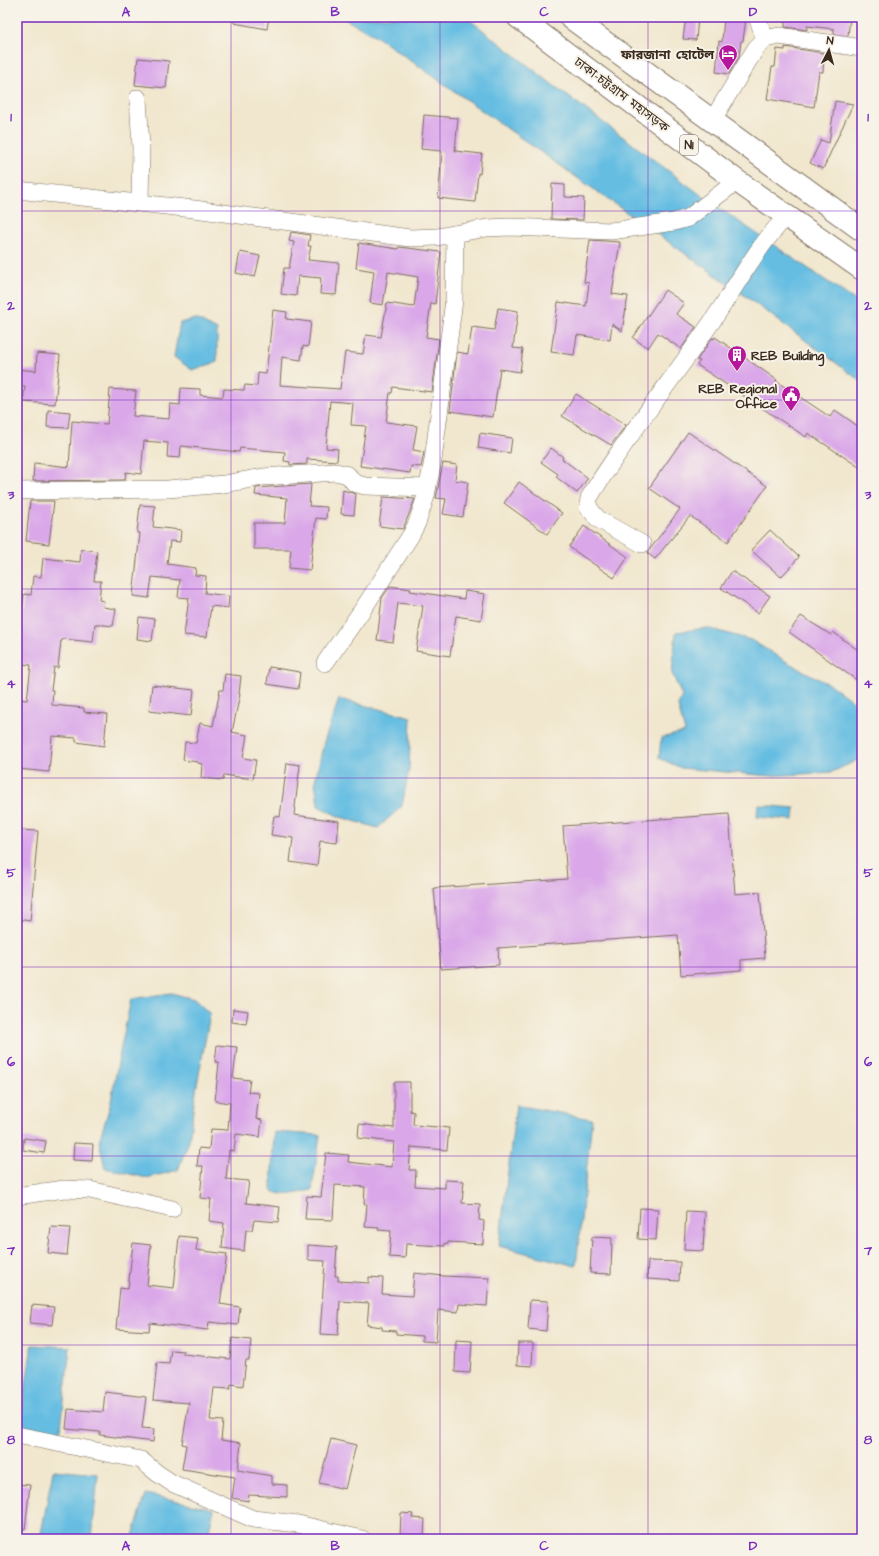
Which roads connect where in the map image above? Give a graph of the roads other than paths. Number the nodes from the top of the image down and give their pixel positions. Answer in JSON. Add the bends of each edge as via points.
{"nodes":[{"id":1,"x":518,"y":17,"type":"edge"},
{"id":2,"x":570,"y":17,"type":"edge"},
{"id":3,"x":758,"y":17,"type":"edge"},
{"id":4,"x":765,"y":39,"type":"junction"},
{"id":5,"x":862,"y":48,"type":"edge"},
{"id":6,"x":138,"y":98,"type":"dead end"},
{"id":7,"x":712,"y":121,"type":"junction"},
{"id":8,"x":766,"y":161,"type":"junction"},
{"id":9,"x":742,"y":184,"type":"junction"},
{"id":10,"x":17,"y":190,"type":"edge"},
{"id":11,"x":140,"y":203,"type":"junction"},
{"id":12,"x":787,"y":216,"type":"junction"},
{"id":13,"x":862,"y":230,"type":"edge"},
{"id":14,"x":455,"y":234,"type":"junction"},
{"id":15,"x":862,"y":269,"type":"edge"},
{"id":16,"x":428,"y":488,"type":"junction"},
{"id":17,"x":17,"y":491,"type":"edge"},
{"id":18,"x":642,"y":544,"type":"dead end"},
{"id":19,"x":325,"y":663,"type":"dead end"},
{"id":20,"x":17,"y":1196,"type":"edge"},
{"id":21,"x":172,"y":1209,"type":"dead end"},
{"id":22,"x":17,"y":1435,"type":"edge"},
{"id":23,"x":362,"y":1539,"type":"edge"}],
"edges":[{"from":1,"to":9,"type":"highway","name":"ঢাকা-চট্টগ্রাম মহাসড়ক","number":"N1"},
{"from":2,"to":7,"type":"highway"},
{"from":3,"to":4,"type":"street"},
{"from":4,"to":5,"type":"street","via":[[779,36]]},
{"from":4,"to":7,"type":"street","via":[[756,48]]},
{"from":6,"to":11,"type":"street"},
{"from":7,"to":8,"type":"highway"},
{"from":8,"to":9,"type":"highway"},
{"from":8,"to":13,"type":"highway"},
{"from":9,"to":12,"type":"highway","name":"ঢাকা-চট্টগ্রাম মহাসড়ক","number":"N1"},
{"from":9,"to":14,"type":"street","via":[[688,218],[674,222],[611,231],[510,227]]},
{"from":10,"to":11,"type":"street"},
{"from":11,"to":14,"type":"street","via":[[410,238]]},
{"from":12,"to":15,"type":"highway","name":"ঢাকা-চট্টগ্রাম মহাসড়ক","number":"N1"},
{"from":12,"to":18,"type":"street","via":[[772,231],[715,318],[589,498],[588,507],[598,519]]},
{"from":14,"to":16,"type":"street","via":[[454,300]]},
{"from":16,"to":17,"type":"street","via":[[365,486],[354,483],[348,475],[336,472],[263,477],[224,484],[168,489]]},
{"from":16,"to":19,"type":"street","via":[[417,523],[410,535]]},
{"from":20,"to":21,"type":"street","via":[[64,1189],[90,1190]]},
{"from":22,"to":23,"type":"street","via":[[141,1460],[172,1483],[253,1519],[298,1524]]}]}
